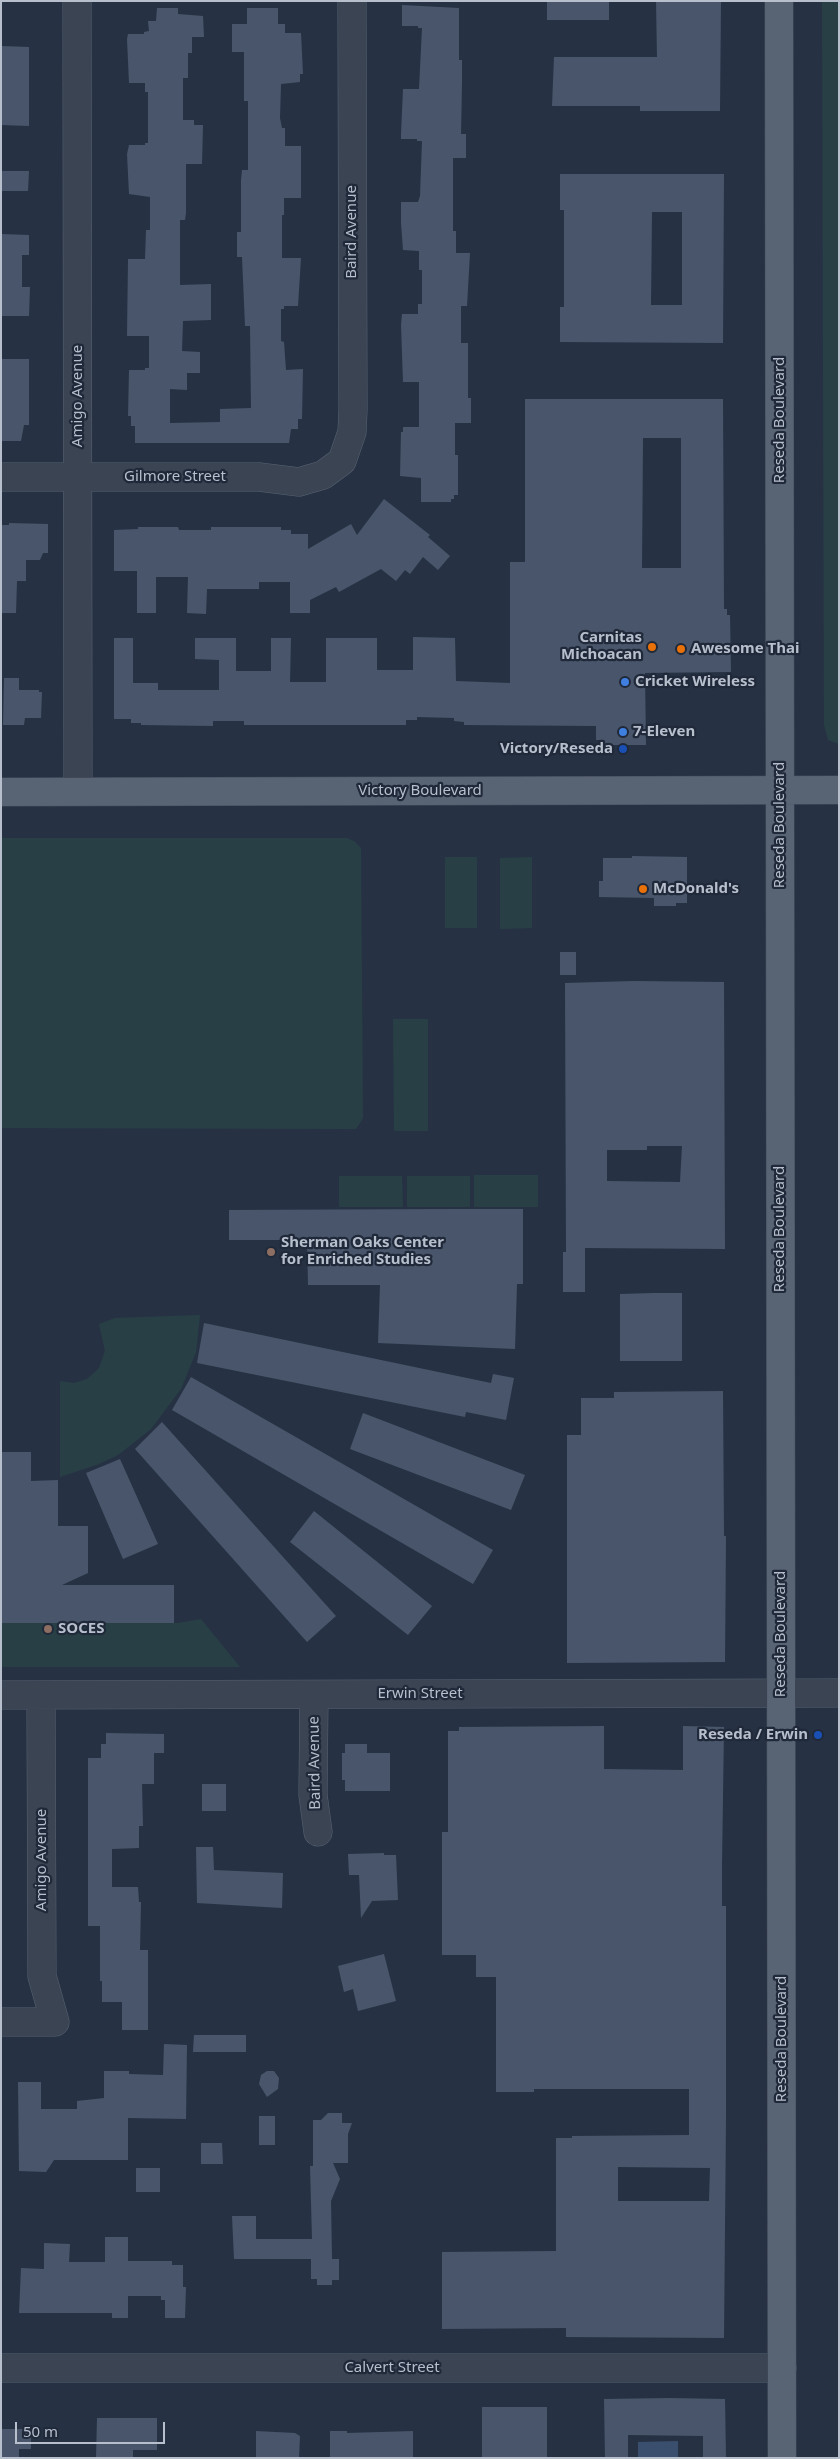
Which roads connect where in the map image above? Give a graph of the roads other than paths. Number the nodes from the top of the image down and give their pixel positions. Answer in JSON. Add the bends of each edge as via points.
{"nodes":[{"id":1,"x":77,"y":1,"type":"edge"},
{"id":2,"x":352,"y":1,"type":"edge"},
{"id":3,"x":779,"y":1,"type":"edge"},
{"id":4,"x":342,"y":461,"type":"joint"},
{"id":5,"x":1,"y":477,"type":"edge"},
{"id":6,"x":78,"y":477,"type":"junction"},
{"id":7,"x":780,"y":790,"type":"junction"},
{"id":8,"x":839,"y":790,"type":"edge"},
{"id":9,"x":1,"y":792,"type":"edge"},
{"id":10,"x":78,"y":792,"type":"junction"},
{"id":11,"x":781,"y":1693,"type":"junction"},
{"id":12,"x":839,"y":1693,"type":"edge"},
{"id":13,"x":1,"y":1695,"type":"edge"},
{"id":14,"x":41,"y":1695,"type":"junction"},
{"id":15,"x":314,"y":1695,"type":"junction"},
{"id":16,"x":318,"y":1832,"type":"dead end"},
{"id":17,"x":1,"y":2022,"type":"edge"},
{"id":18,"x":1,"y":2368,"type":"edge"},
{"id":19,"x":782,"y":2368,"type":"junction"},
{"id":20,"x":782,"y":2458,"type":"edge"}],
"edges":[{"from":1,"to":6,"type":"street","name":"Amigo Avenue"},
{"from":2,"to":4,"type":"street","name":"Baird Avenue","via":[[353,410],[352,432]]},
{"from":3,"to":7,"type":"main road","name":"Reseda Boulevard"},
{"from":4,"to":6,"type":"street","name":"Gilmore Street","via":[[323,475],[299,482],[260,477]]},
{"from":5,"to":6,"type":"street","name":"Gilmore Street"},
{"from":6,"to":10,"type":"street","name":"Amigo Avenue"},
{"from":7,"to":8,"type":"main road","name":"Victory Boulevard"},
{"from":7,"to":10,"type":"main road","name":"Victory Boulevard"},
{"from":7,"to":11,"type":"main road","name":"Reseda Boulevard"},
{"from":9,"to":10,"type":"main road","name":"Victory Boulevard"},
{"from":11,"to":12,"type":"street","name":"Erwin Street"},
{"from":11,"to":15,"type":"street","name":"Erwin Street"},
{"from":11,"to":19,"type":"main road","name":"Reseda Boulevard"},
{"from":13,"to":14,"type":"street","name":"Erwin Street"},
{"from":14,"to":15,"type":"street","name":"Erwin Street"},
{"from":14,"to":17,"type":"street","name":"Amigo Avenue","via":[[42,1976],[55,2022]]},
{"from":15,"to":16,"type":"street","name":"Baird Avenue","via":[[314,1794]]},
{"from":18,"to":19,"type":"street","name":"Calvert Street"},
{"from":19,"to":20,"type":"main road","name":"Reseda Boulevard"}]}
